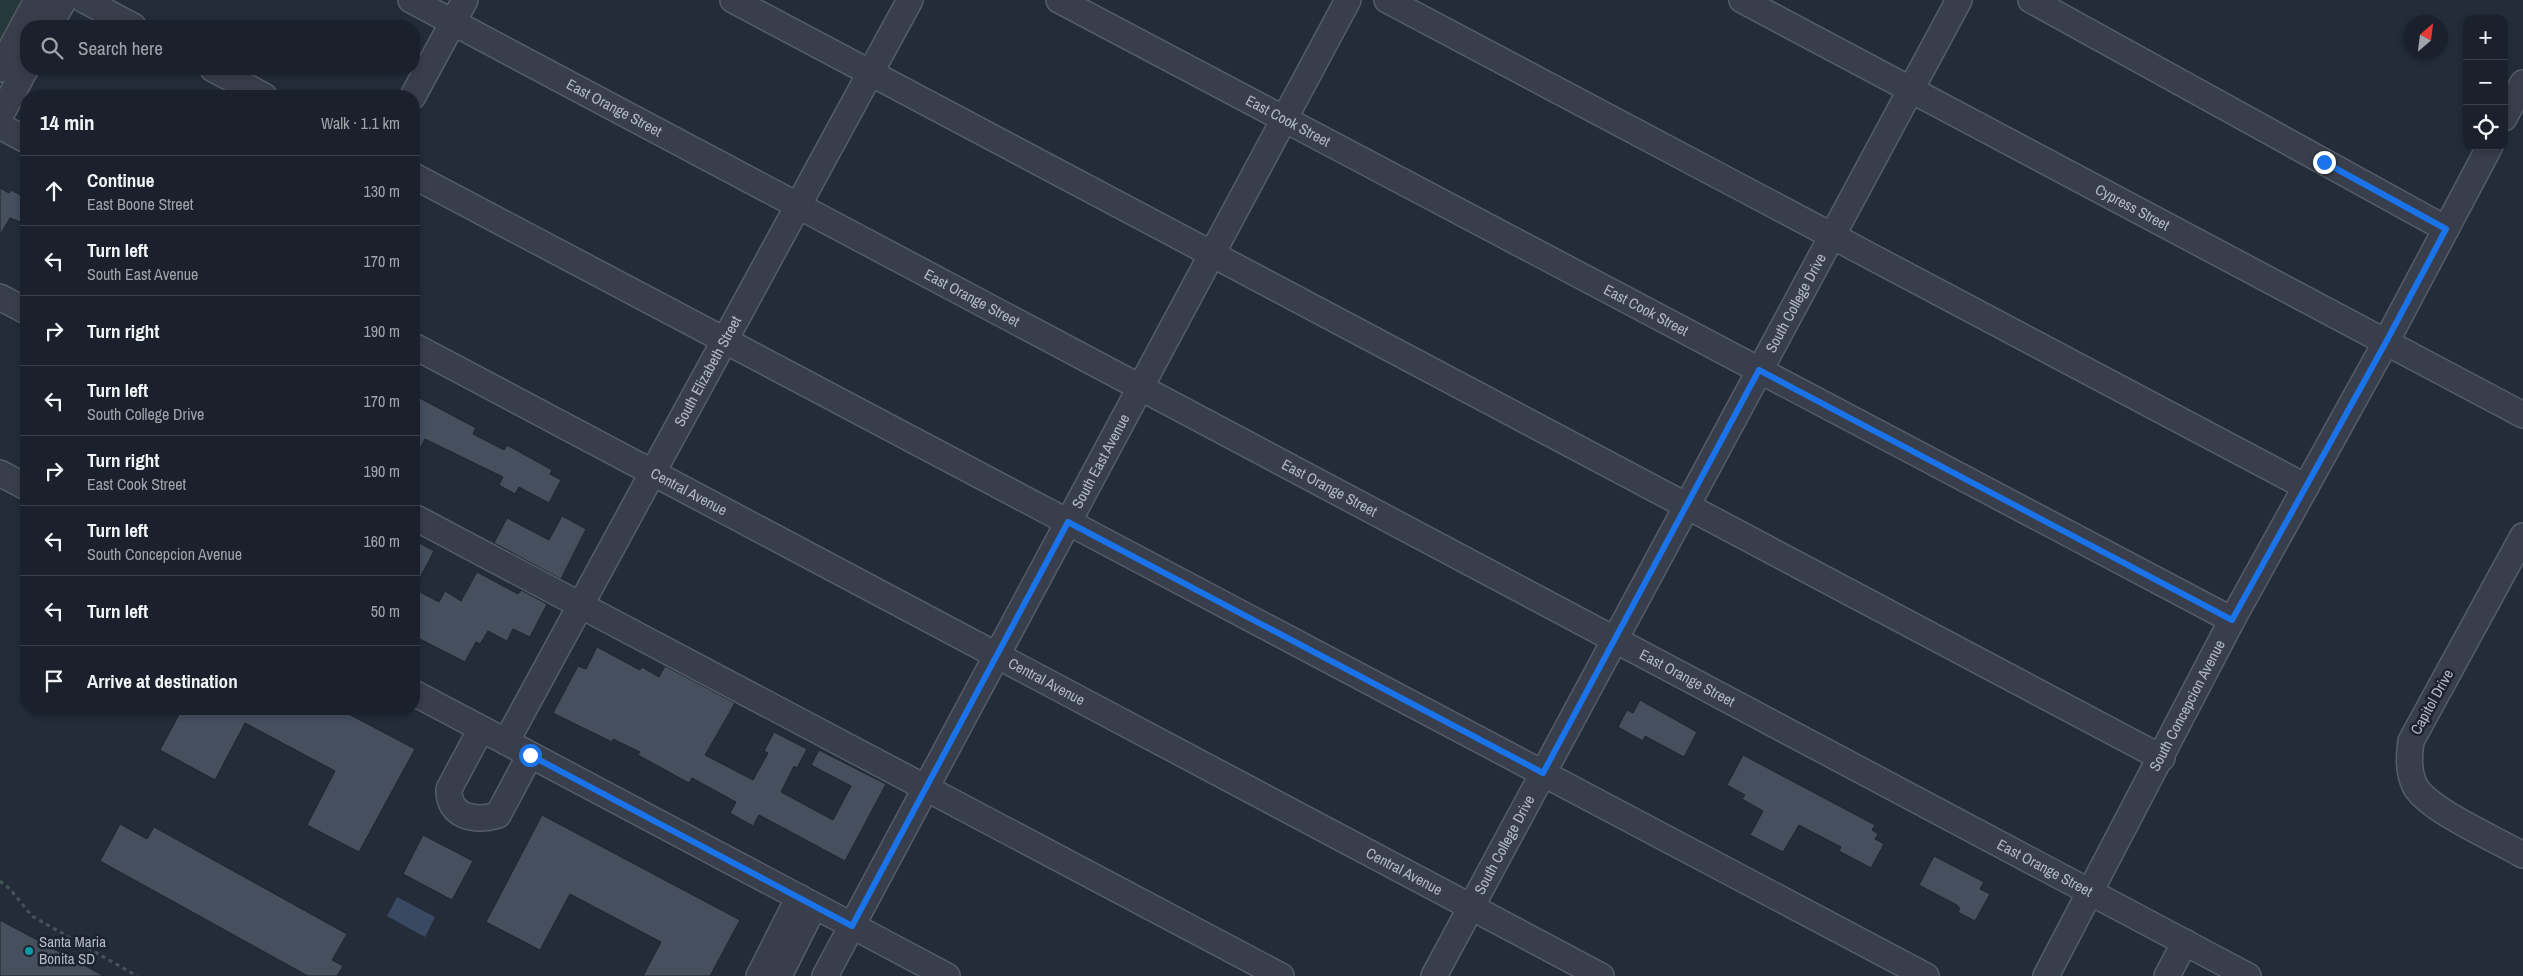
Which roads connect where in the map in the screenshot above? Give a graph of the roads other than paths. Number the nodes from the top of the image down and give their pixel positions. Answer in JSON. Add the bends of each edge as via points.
{"nodes":[{"id":1,"x":37,"y":0,"type":"edge"},
{"id":2,"x":64,"y":0,"type":"edge"},
{"id":3,"x":84,"y":0,"type":"edge"},
{"id":4,"x":411,"y":0,"type":"edge"},
{"id":5,"x":466,"y":0,"type":"edge"},
{"id":6,"x":733,"y":0,"type":"edge"},
{"id":7,"x":910,"y":0,"type":"edge"},
{"id":8,"x":1059,"y":0,"type":"edge"},
{"id":9,"x":1348,"y":0,"type":"edge"},
{"id":10,"x":1387,"y":0,"type":"edge"},
{"id":11,"x":1742,"y":0,"type":"edge"},
{"id":12,"x":1959,"y":0,"type":"edge"},
{"id":13,"x":2031,"y":0,"type":"edge"},
{"id":14,"x":26,"y":20,"type":"edge"},
{"id":15,"x":52,"y":20,"type":"edge"},
{"id":16,"x":122,"y":20,"type":"edge"},
{"id":17,"x":453,"y":22,"type":"junction"},
{"id":18,"x":20,"y":32,"type":"edge"},
{"id":19,"x":0,"y":69,"type":"edge"},
{"id":20,"x":870,"y":72,"type":"junction"},
{"id":21,"x":22,"y":75,"type":"edge"},
{"id":22,"x":224,"y":75,"type":"edge"},
{"id":23,"x":2523,"y":83,"type":"edge"},
{"id":24,"x":1910,"y":89,"type":"junction"},
{"id":25,"x":253,"y":90,"type":"edge"},
{"id":26,"x":416,"y":90,"type":"edge"},
{"id":27,"x":2508,"y":111,"type":"edge"},
{"id":28,"x":0,"y":116,"type":"edge"},
{"id":29,"x":1284,"y":119,"type":"junction"},
{"id":30,"x":0,"y":126,"type":"edge"},
{"id":31,"x":20,"y":137,"type":"edge"},
{"id":32,"x":2488,"y":150,"type":"edge"},
{"id":33,"x":420,"y":179,"type":"edge"},
{"id":34,"x":798,"y":206,"type":"junction"},
{"id":35,"x":2446,"y":229,"type":"junction"},
{"id":36,"x":1831,"y":236,"type":"junction"},
{"id":37,"x":1212,"y":254,"type":"junction"},
{"id":38,"x":0,"y":297,"type":"edge"},
{"id":39,"x":20,"y":308,"type":"edge"},
{"id":40,"x":724,"y":340,"type":"junction"},
{"id":41,"x":2386,"y":342,"type":"junction"},
{"id":42,"x":420,"y":349,"type":"edge"},
{"id":43,"x":1759,"y":370,"type":"junction"},
{"id":44,"x":1140,"y":387,"type":"junction"},
{"id":45,"x":2523,"y":415,"type":"edge"},
{"id":46,"x":0,"y":473,"type":"edge"},
{"id":47,"x":653,"y":473,"type":"junction"},
{"id":48,"x":20,"y":484,"type":"edge"},
{"id":49,"x":2306,"y":487,"type":"junction"},
{"id":50,"x":1686,"y":506,"type":"junction"},
{"id":51,"x":420,"y":520,"type":"edge"},
{"id":52,"x":1068,"y":522,"type":"junction"},
{"id":53,"x":2523,"y":536,"type":"edge"},
{"id":54,"x":581,"y":605,"type":"junction"},
{"id":55,"x":2232,"y":620,"type":"junction"},
{"id":56,"x":1614,"y":639,"type":"junction"},
{"id":57,"x":997,"y":656,"type":"junction"},
{"id":58,"x":420,"y":696,"type":"edge"},
{"id":59,"x":481,"y":729,"type":"junction"},
{"id":60,"x":506,"y":742,"type":"junction"},
{"id":61,"x":530,"y":755,"type":"junction"},
{"id":62,"x":2162,"y":758,"type":"junction"},
{"id":63,"x":1543,"y":773,"type":"junction"},
{"id":64,"x":926,"y":788,"type":"junction"},
{"id":65,"x":2523,"y":855,"type":"edge"},
{"id":66,"x":2090,"y":892,"type":"junction"},
{"id":67,"x":807,"y":902,"type":"junction"},
{"id":68,"x":1471,"y":907,"type":"junction"},
{"id":69,"x":852,"y":926,"type":"junction"},
{"id":70,"x":2185,"y":942,"type":"junction"},
{"id":71,"x":770,"y":973,"type":"edge"},
{"id":72,"x":825,"y":976,"type":"edge"},
{"id":73,"x":947,"y":976,"type":"edge"},
{"id":74,"x":1281,"y":976,"type":"edge"},
{"id":75,"x":1434,"y":976,"type":"edge"},
{"id":76,"x":1601,"y":976,"type":"edge"},
{"id":77,"x":1926,"y":976,"type":"edge"},
{"id":78,"x":2046,"y":976,"type":"edge"},
{"id":79,"x":2167,"y":976,"type":"edge"},
{"id":80,"x":2248,"y":976,"type":"edge"}],
"edges":[{"from":1,"to":14,"type":"street"},
{"from":2,"to":15,"type":"street"},
{"from":3,"to":16,"type":"street"},
{"from":4,"to":17,"type":"street","name":"East Orange Street"},
{"from":5,"to":17,"type":"street"},
{"from":6,"to":20,"type":"street"},
{"from":7,"to":20,"type":"street","name":"South Elizabeth Street"},
{"from":8,"to":29,"type":"street","name":"East Cook Street"},
{"from":9,"to":29,"type":"street","name":"South East Avenue"},
{"from":10,"to":36,"type":"street"},
{"from":11,"to":24,"type":"street","name":"Cypress Street"},
{"from":12,"to":24,"type":"street","name":"South College Drive"},
{"from":13,"to":35,"type":"street"},
{"from":17,"to":26,"type":"street"},
{"from":17,"to":34,"type":"street","name":"East Orange Street"},
{"from":18,"to":19,"type":"street"},
{"from":20,"to":34,"type":"street","name":"South Elizabeth Street"},
{"from":20,"to":37,"type":"street"},
{"from":21,"to":28,"type":"street"},
{"from":22,"to":25,"type":"street"},
{"from":23,"to":27,"type":"street"},
{"from":24,"to":36,"type":"street","name":"South College Drive"},
{"from":24,"to":41,"type":"street","name":"Cypress Street"},
{"from":29,"to":37,"type":"street","name":"South East Avenue"},
{"from":29,"to":43,"type":"street","name":"East Cook Street"},
{"from":30,"to":31,"type":"street"},
{"from":32,"to":35,"type":"street","name":"South Concepcion Avenue"},
{"from":33,"to":40,"type":"street"},
{"from":34,"to":40,"type":"street","name":"South Elizabeth Street"},
{"from":34,"to":44,"type":"street","name":"East Orange Street"},
{"from":35,"to":41,"type":"street","name":"South Concepcion Avenue"},
{"from":36,"to":43,"type":"street","name":"South College Drive"},
{"from":36,"to":49,"type":"street"},
{"from":37,"to":44,"type":"street","name":"South East Avenue"},
{"from":37,"to":50,"type":"street"},
{"from":38,"to":39,"type":"street"},
{"from":40,"to":47,"type":"street","name":"South Elizabeth Street"},
{"from":40,"to":52,"type":"street"},
{"from":41,"to":45,"type":"street","name":"Cypress Street"},
{"from":41,"to":49,"type":"street","name":"South Concepcion Avenue"},
{"from":42,"to":47,"type":"street","name":"Central Avenue"},
{"from":43,"to":50,"type":"street","name":"South College Drive"},
{"from":43,"to":55,"type":"street","name":"East Cook Street"},
{"from":44,"to":52,"type":"street","name":"South East Avenue"},
{"from":44,"to":56,"type":"street","name":"East Orange Street"},
{"from":46,"to":48,"type":"street"},
{"from":47,"to":54,"type":"street","name":"South Elizabeth Street"},
{"from":47,"to":57,"type":"street","name":"Central Avenue"},
{"from":49,"to":55,"type":"street","name":"South Concepcion Avenue"},
{"from":50,"to":56,"type":"street","name":"South College Drive"},
{"from":50,"to":62,"type":"street"},
{"from":51,"to":54,"type":"street"},
{"from":52,"to":57,"type":"street","name":"South East Avenue"},
{"from":52,"to":63,"type":"street"},
{"from":53,"to":65,"type":"street","name":"Capitol Drive","via":[[2411,741],[2408,764],[2416,787],[2431,804]]},
{"from":54,"to":60,"type":"street","name":"South Elizabeth Street"},
{"from":54,"to":64,"type":"street"},
{"from":55,"to":62,"type":"street","name":"South Concepcion Avenue"},
{"from":56,"to":63,"type":"street","name":"South College Drive"},
{"from":56,"to":66,"type":"street","name":"East Orange Street"},
{"from":57,"to":64,"type":"street","name":"South East Avenue"},
{"from":57,"to":68,"type":"street","name":"Central Avenue"},
{"from":58,"to":59,"type":"street"},
{"from":59,"to":60,"type":"street"},
{"from":59,"to":61,"type":"street","via":[[449,789],[449,800],[455,809],[484,820],[498,815]]},
{"from":60,"to":61,"type":"street"},
{"from":61,"to":67,"type":"street"},
{"from":62,"to":66,"type":"street","name":"South Concepcion Avenue"},
{"from":63,"to":68,"type":"street","name":"South College Drive"},
{"from":63,"to":77,"type":"street"},
{"from":64,"to":69,"type":"street","name":"South East Avenue"},
{"from":64,"to":74,"type":"street"},
{"from":66,"to":70,"type":"street","name":"East Orange Street"},
{"from":66,"to":78,"type":"street","name":"South Concepcion Avenue"},
{"from":67,"to":69,"type":"street"},
{"from":67,"to":71,"type":"street"},
{"from":68,"to":75,"type":"street","name":"South College Drive"},
{"from":68,"to":76,"type":"street","name":"Central Avenue"},
{"from":69,"to":72,"type":"street","name":"South East Avenue"},
{"from":69,"to":73,"type":"street"},
{"from":70,"to":79,"type":"street"},
{"from":70,"to":80,"type":"street","name":"East Orange Street"}]}
